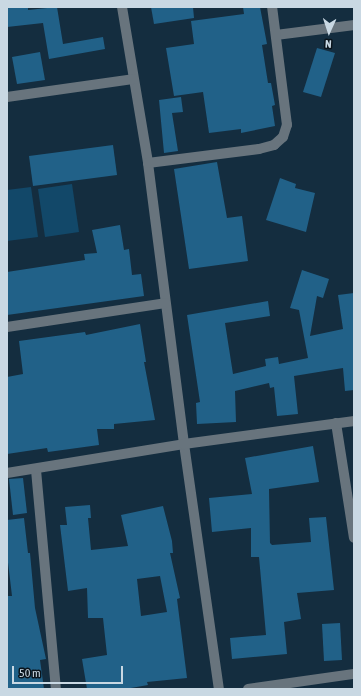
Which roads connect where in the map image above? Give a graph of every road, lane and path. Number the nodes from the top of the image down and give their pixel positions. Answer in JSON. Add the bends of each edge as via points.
{"nodes":[{"id":1,"x":122,"y":7,"type":"edge"},
{"id":2,"x":272,"y":7,"type":"edge"},
{"id":3,"x":354,"y":25,"type":"edge"},
{"id":4,"x":276,"y":35,"type":"junction"},
{"id":5,"x":133,"y":79,"type":"junction"},
{"id":6,"x":7,"y":97,"type":"edge"},
{"id":7,"x":148,"y":163,"type":"junction"},
{"id":8,"x":166,"y":303,"type":"junction"},
{"id":9,"x":7,"y":327,"type":"edge"},
{"id":10,"x":354,"y":421,"type":"edge"},
{"id":11,"x":336,"y":423,"type":"junction"},
{"id":12,"x":184,"y":444,"type":"junction"},
{"id":13,"x":36,"y":470,"type":"junction"},
{"id":14,"x":7,"y":474,"type":"edge"},
{"id":15,"x":354,"y":538,"type":"edge"},
{"id":16,"x":354,"y":674,"type":"edge"},
{"id":17,"x":56,"y":689,"type":"edge"},
{"id":18,"x":219,"y":689,"type":"edge"},
{"id":19,"x":248,"y":689,"type":"edge"}],
"edges":[{"from":1,"to":5,"type":"street"},
{"from":2,"to":4,"type":"street"},
{"from":3,"to":4,"type":"street"},
{"from":4,"to":7,"type":"street","via":[[287,125],[283,137],[274,145],[259,149]]},
{"from":5,"to":6,"type":"street"},
{"from":5,"to":7,"type":"street"},
{"from":7,"to":8,"type":"street"},
{"from":8,"to":9,"type":"street"},
{"from":8,"to":12,"type":"street"},
{"from":10,"to":11,"type":"street"},
{"from":11,"to":12,"type":"street"},
{"from":11,"to":15,"type":"street"},
{"from":12,"to":13,"type":"street"},
{"from":12,"to":18,"type":"street"},
{"from":13,"to":14,"type":"street"},
{"from":13,"to":17,"type":"street"},
{"from":16,"to":19,"type":"street"}]}
